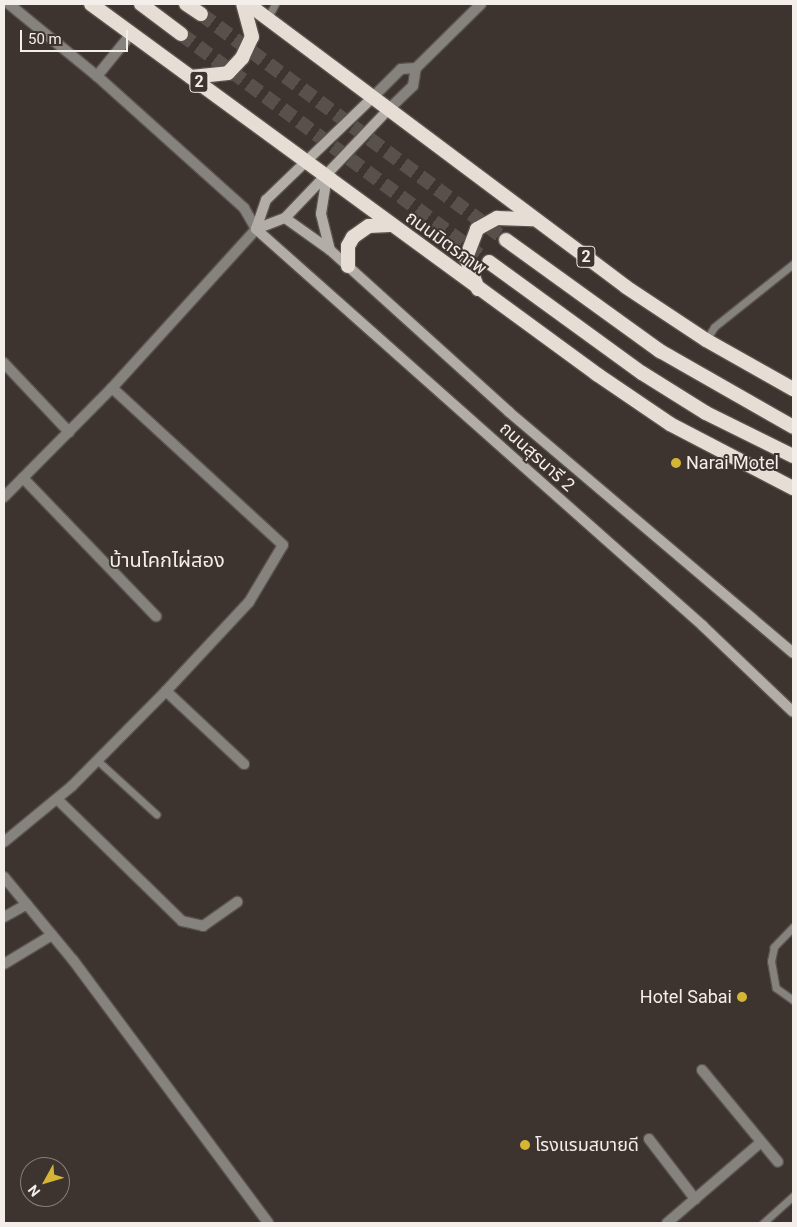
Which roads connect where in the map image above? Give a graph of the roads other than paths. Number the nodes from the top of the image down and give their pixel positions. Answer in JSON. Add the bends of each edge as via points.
{"nodes":[{"id":1,"x":9,"y":4,"type":"edge"},
{"id":2,"x":91,"y":4,"type":"edge"},
{"id":3,"x":141,"y":4,"type":"edge"},
{"id":4,"x":186,"y":4,"type":"edge"},
{"id":5,"x":243,"y":4,"type":"edge"},
{"id":6,"x":248,"y":4,"type":"edge"},
{"id":7,"x":275,"y":4,"type":"edge"},
{"id":8,"x":481,"y":4,"type":"edge"},
{"id":9,"x":201,"y":14,"type":"tunnel mouth"},
{"id":10,"x":267,"y":18,"type":"junction"},
{"id":11,"x":132,"y":33,"type":"junction"},
{"id":12,"x":181,"y":34,"type":"tunnel mouth"},
{"id":13,"x":416,"y":68,"type":"junction"},
{"id":14,"x":97,"y":76,"type":"junction"},
{"id":15,"x":191,"y":77,"type":"junction"},
{"id":16,"x":372,"y":98,"type":"junction"},
{"id":17,"x":388,"y":110,"type":"junction"},
{"id":18,"x":306,"y":161,"type":"junction"},
{"id":19,"x":327,"y":176,"type":"junction"},
{"id":20,"x":284,"y":218,"type":"junction"},
{"id":21,"x":533,"y":219,"type":"junction"},
{"id":22,"x":390,"y":225,"type":"junction"},
{"id":23,"x":256,"y":230,"type":"junction"},
{"id":24,"x":506,"y":240,"type":"tunnel mouth"},
{"id":25,"x":330,"y":250,"type":"junction"},
{"id":26,"x":489,"y":262,"type":"tunnel mouth"},
{"id":27,"x":793,"y":264,"type":"edge"},
{"id":28,"x":348,"y":266,"type":"junction"},
{"id":29,"x":479,"y":290,"type":"junction"},
{"id":30,"x":706,"y":340,"type":"junction"},
{"id":31,"x":4,"y":363,"type":"edge"},
{"id":32,"x":112,"y":388,"type":"junction"},
{"id":33,"x":793,"y":389,"type":"edge"},
{"id":34,"x":793,"y":427,"type":"edge"},
{"id":35,"x":68,"y":432,"type":"junction"},
{"id":36,"x":793,"y":456,"type":"edge"},
{"id":37,"x":23,"y":478,"type":"junction"},
{"id":38,"x":793,"y":488,"type":"edge"},
{"id":39,"x":4,"y":497,"type":"edge"},
{"id":40,"x":156,"y":616,"type":"dead end"},
{"id":41,"x":793,"y":653,"type":"edge"},
{"id":42,"x":166,"y":691,"type":"junction"},
{"id":43,"x":793,"y":712,"type":"edge"},
{"id":44,"x":98,"y":761,"type":"junction"},
{"id":45,"x":244,"y":764,"type":"dead end"},
{"id":46,"x":57,"y":799,"type":"junction"},
{"id":47,"x":156,"y":814,"type":"dead end"},
{"id":48,"x":4,"y":842,"type":"edge"},
{"id":49,"x":4,"y":877,"type":"edge"},
{"id":50,"x":237,"y":902,"type":"dead end"},
{"id":51,"x":27,"y":904,"type":"junction"},
{"id":52,"x":4,"y":916,"type":"edge"},
{"id":53,"x":793,"y":927,"type":"edge"},
{"id":54,"x":52,"y":935,"type":"junction"},
{"id":55,"x":4,"y":964,"type":"edge"},
{"id":56,"x":793,"y":1000,"type":"edge"},
{"id":57,"x":702,"y":1070,"type":"dead end"},
{"id":58,"x":649,"y":1139,"type":"dead end"},
{"id":59,"x":760,"y":1143,"type":"junction"},
{"id":60,"x":778,"y":1162,"type":"dead end"},
{"id":61,"x":793,"y":1196,"type":"edge"},
{"id":62,"x":695,"y":1199,"type":"junction"},
{"id":63,"x":268,"y":1223,"type":"edge"},
{"id":64,"x":667,"y":1223,"type":"edge"},
{"id":65,"x":763,"y":1223,"type":"edge"}],
"edges":[{"from":1,"to":14,"type":"street"},
{"from":2,"to":11,"type":"highway","name":"ถนนมิตรภาพ","number":"2"},
{"from":3,"to":12,"type":"highway"},
{"from":4,"to":9,"type":"highway"},
{"from":5,"to":15,"type":"highway","via":[[252,28],[242,58],[228,73]]},
{"from":6,"to":10,"type":"highway"},
{"from":7,"to":10,"type":"lane"},
{"from":8,"to":13,"type":"street"},
{"from":10,"to":16,"type":"highway"},
{"from":11,"to":14,"type":"street"},
{"from":11,"to":15,"type":"highway","name":"ถนนมิตรภาพ","number":"2"},
{"from":13,"to":16,"type":"street","via":[[401,69]]},
{"from":13,"to":17,"type":"street","via":[[413,86]]},
{"from":14,"to":23,"type":"street","via":[[244,208]]},
{"from":15,"to":18,"type":"highway","name":"ถนนมิตรภาพ","number":"2"},
{"from":16,"to":17,"type":"highway"},
{"from":16,"to":18,"type":"main road"},
{"from":17,"to":19,"type":"main road"},
{"from":17,"to":21,"type":"highway","number":"2"},
{"from":18,"to":19,"type":"highway","name":"ถนนมิตรภาพ","number":"2"},
{"from":18,"to":23,"type":"main road","via":[[266,200]]},
{"from":19,"to":20,"type":"main road"},
{"from":19,"to":22,"type":"highway","name":"ถนนมิตรภาพ","number":"2"},
{"from":19,"to":25,"type":"main road","via":[[321,214]]},
{"from":20,"to":23,"type":"main road"},
{"from":20,"to":25,"type":"main road","name":"ถนนสุรนารี 2"},
{"from":21,"to":29,"type":"highway","via":[[498,218],[477,229],[466,258]]},
{"from":21,"to":30,"type":"highway","number":"2"},
{"from":22,"to":28,"type":"highway","via":[[369,226],[353,236],[348,246]]},
{"from":22,"to":29,"type":"highway","name":"ถนนมิตรภาพ","number":"2"},
{"from":23,"to":32,"type":"street"},
{"from":23,"to":43,"type":"main road","name":"ถนนสุรนารี 2","via":[[703,626]]},
{"from":24,"to":34,"type":"highway","number":"2","via":[[660,351]]},
{"from":25,"to":28,"type":"main road","name":"ถนนสุรนารี 2"},
{"from":26,"to":36,"type":"highway","name":"ถนนมิตรภาพ","via":[[642,373],[706,412]]},
{"from":27,"to":30,"type":"lane","via":[[714,327]]},
{"from":28,"to":41,"type":"main road","name":"ถนนสุรนารี 2","via":[[509,412]]},
{"from":29,"to":38,"type":"highway","name":"ถนนมิตรภาพ","number":"2","via":[[670,424]]},
{"from":30,"to":33,"type":"highway","number":"2"},
{"from":31,"to":35,"type":"street"},
{"from":32,"to":35,"type":"street"},
{"from":32,"to":42,"type":"street","via":[[283,545],[249,602]]},
{"from":35,"to":37,"type":"street"},
{"from":37,"to":39,"type":"street"},
{"from":37,"to":40,"type":"street"},
{"from":42,"to":44,"type":"street"},
{"from":42,"to":45,"type":"street"},
{"from":44,"to":46,"type":"street"},
{"from":44,"to":47,"type":"lane"},
{"from":46,"to":48,"type":"street"},
{"from":46,"to":50,"type":"street","via":[[182,921],[204,926]]},
{"from":49,"to":51,"type":"street"},
{"from":51,"to":52,"type":"street"},
{"from":51,"to":54,"type":"street"},
{"from":53,"to":56,"type":"lane","via":[[774,947],[771,961],[776,988]]},
{"from":54,"to":55,"type":"street"},
{"from":54,"to":63,"type":"street","via":[[215,1147]]},
{"from":57,"to":59,"type":"street"},
{"from":58,"to":62,"type":"street"},
{"from":59,"to":60,"type":"street"},
{"from":59,"to":62,"type":"street"},
{"from":61,"to":65,"type":"lane"},
{"from":62,"to":64,"type":"street"}]}
